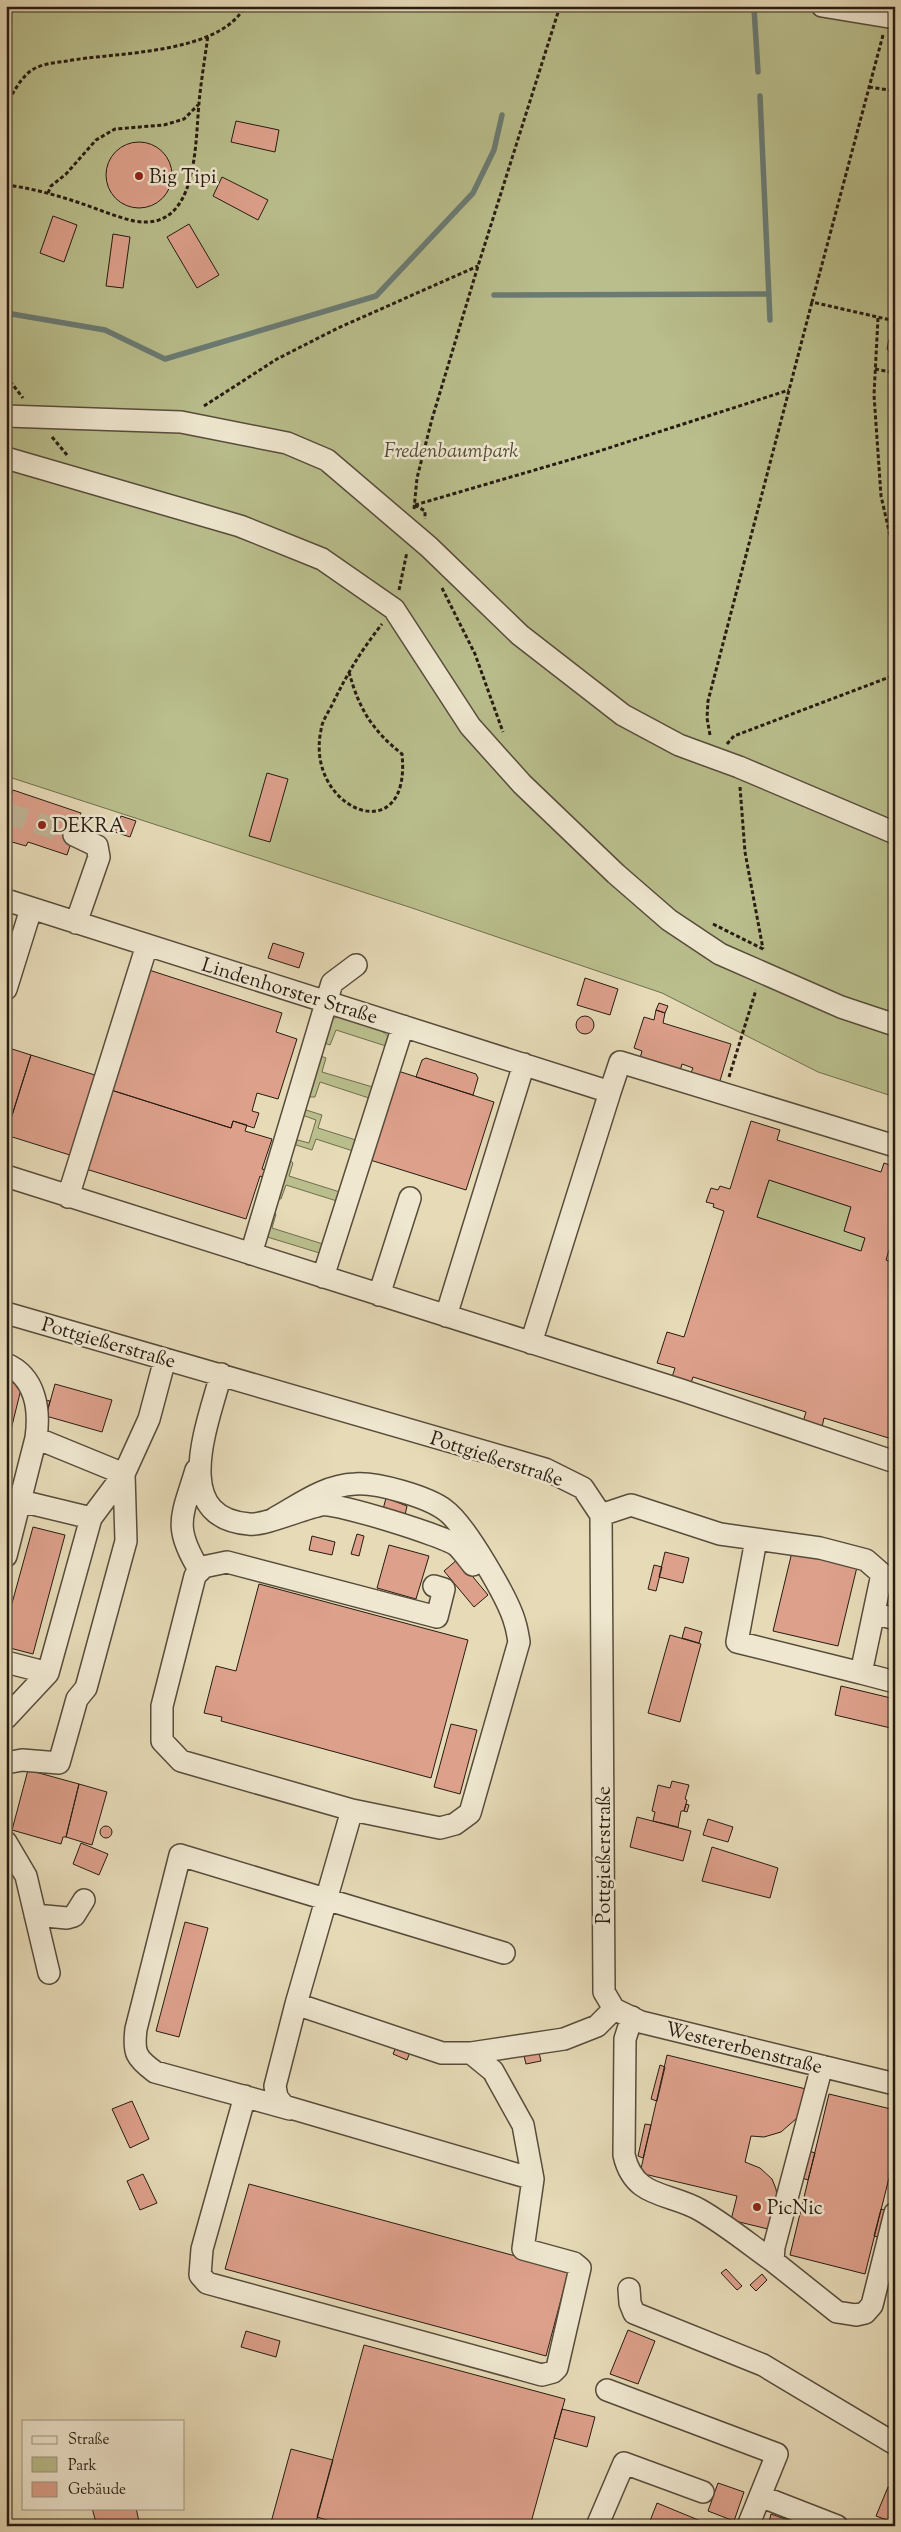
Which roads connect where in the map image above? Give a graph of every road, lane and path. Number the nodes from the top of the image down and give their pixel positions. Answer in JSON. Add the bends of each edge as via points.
{"nodes":[{"id":1,"x":245,"y":6,"type":"edge"},
{"id":2,"x":560,"y":6,"type":"edge"},
{"id":3,"x":822,"y":6,"type":"edge"},
{"id":4,"x":891,"y":14,"type":"edge"},
{"id":5,"x":208,"y":36,"type":"junction"},
{"id":6,"x":869,"y":87,"type":"junction"},
{"id":7,"x":895,"y":91,"type":"edge"},
{"id":8,"x":199,"y":104,"type":"junction"},
{"id":9,"x":6,"y":106,"type":"edge"},
{"id":10,"x":6,"y":184,"type":"edge"},
{"id":11,"x":48,"y":193,"type":"junction"},
{"id":12,"x":478,"y":266,"type":"junction"},
{"id":13,"x":812,"y":302,"type":"junction"},
{"id":14,"x":878,"y":318,"type":"junction"},
{"id":15,"x":895,"y":321,"type":"edge"},
{"id":16,"x":875,"y":369,"type":"junction"},
{"id":17,"x":895,"y":373,"type":"edge"},
{"id":18,"x":789,"y":390,"type":"junction"},
{"id":19,"x":6,"y":416,"type":"edge"},
{"id":20,"x":181,"y":422,"type":"junction"},
{"id":21,"x":6,"y":458,"type":"edge"},
{"id":22,"x":415,"y":505,"type":"junction"},
{"id":23,"x":411,"y":533,"type":"junction"},
{"id":24,"x":895,"y":557,"type":"edge"},
{"id":25,"x":441,"y":583,"type":"dead end"},
{"id":26,"x":394,"y":609,"type":"junction"},
{"id":27,"x":349,"y":672,"type":"junction"},
{"id":28,"x":895,"y":675,"type":"edge"},
{"id":29,"x":505,"y":739,"type":"dead end"},
{"id":30,"x":714,"y":757,"type":"junction"},
{"id":31,"x":739,"y":767,"type":"junction"},
{"id":32,"x":895,"y":833,"type":"edge"},
{"id":33,"x":74,"y":835,"type":"tunnel mouth"},
{"id":34,"x":6,"y":900,"type":"edge"},
{"id":35,"x":31,"y":909,"type":"junction"},
{"id":36,"x":76,"y":923,"type":"junction"},
{"id":37,"x":711,"y":923,"type":"dead end"},
{"id":38,"x":147,"y":945,"type":"junction"},
{"id":39,"x":763,"y":949,"type":"junction"},
{"id":40,"x":772,"y":953,"type":"dead end"},
{"id":41,"x":356,"y":965,"type":"dead end"},
{"id":42,"x":761,"y":973,"type":"junction"},
{"id":43,"x":6,"y":989,"type":"edge"},
{"id":44,"x":326,"y":1002,"type":"junction"},
{"id":45,"x":895,"y":1025,"type":"edge"},
{"id":46,"x":403,"y":1026,"type":"junction"},
{"id":47,"x":524,"y":1064,"type":"junction"},
{"id":48,"x":610,"y":1092,"type":"junction"},
{"id":49,"x":724,"y":1094,"type":"junction"},
{"id":50,"x":895,"y":1146,"type":"edge"},
{"id":51,"x":6,"y":1176,"type":"edge"},
{"id":52,"x":68,"y":1197,"type":"junction"},
{"id":53,"x":410,"y":1198,"type":"dead end"},
{"id":54,"x":251,"y":1254,"type":"junction"},
{"id":55,"x":323,"y":1277,"type":"junction"},
{"id":56,"x":379,"y":1295,"type":"junction"},
{"id":57,"x":6,"y":1312,"type":"edge"},
{"id":58,"x":446,"y":1316,"type":"junction"},
{"id":59,"x":531,"y":1343,"type":"junction"},
{"id":60,"x":166,"y":1359,"type":"junction"},
{"id":61,"x":6,"y":1364,"type":"edge"},
{"id":62,"x":221,"y":1374,"type":"junction"},
{"id":63,"x":36,"y":1438,"type":"junction"},
{"id":64,"x":895,"y":1462,"type":"edge"},
{"id":65,"x":198,"y":1463,"type":"junction"},
{"id":66,"x":124,"y":1474,"type":"junction"},
{"id":67,"x":12,"y":1510,"type":"edge"},
{"id":68,"x":601,"y":1515,"type":"junction"},
{"id":69,"x":91,"y":1518,"type":"junction"},
{"id":70,"x":275,"y":1518,"type":"junction"},
{"id":71,"x":756,"y":1540,"type":"junction"},
{"id":72,"x":6,"y":1556,"type":"edge"},
{"id":73,"x":200,"y":1571,"type":"junction"},
{"id":74,"x":434,"y":1586,"type":"dead end"},
{"id":75,"x":508,"y":1608,"type":"junction"},
{"id":76,"x":874,"y":1613,"type":"junction"},
{"id":77,"x":895,"y":1618,"type":"edge"},
{"id":78,"x":6,"y":1662,"type":"edge"},
{"id":79,"x":48,"y":1673,"type":"junction"},
{"id":80,"x":861,"y":1673,"type":"junction"},
{"id":81,"x":895,"y":1682,"type":"edge"},
{"id":82,"x":6,"y":1718,"type":"edge"},
{"id":83,"x":6,"y":1763,"type":"edge"},
{"id":84,"x":352,"y":1810,"type":"junction"},
{"id":85,"x":6,"y":1842,"type":"edge"},
{"id":86,"x":326,"y":1898,"type":"junction"},
{"id":87,"x":84,"y":1900,"type":"dead end"},
{"id":88,"x":35,"y":1915,"type":"junction"},
{"id":89,"x":504,"y":1953,"type":"dead end"},
{"id":90,"x":48,"y":1972,"type":"dead end"},
{"id":91,"x":296,"y":2004,"type":"junction"},
{"id":92,"x":616,"y":2006,"type":"junction"},
{"id":93,"x":471,"y":2053,"type":"junction"},
{"id":94,"x":822,"y":2066,"type":"junction"},
{"id":95,"x":895,"y":2084,"type":"edge"},
{"id":96,"x":245,"y":2096,"type":"junction"},
{"id":97,"x":290,"y":2109,"type":"junction"},
{"id":98,"x":533,"y":2179,"type":"junction"},
{"id":99,"x":895,"y":2214,"type":"edge"},
{"id":100,"x":774,"y":2261,"type":"junction"},
{"id":101,"x":629,"y":2289,"type":"dead end"},
{"id":102,"x":607,"y":2390,"type":"dead end"},
{"id":103,"x":895,"y":2444,"type":"edge"},
{"id":104,"x":703,"y":2492,"type":"dead end"},
{"id":105,"x":760,"y":2496,"type":"junction"},
{"id":106,"x":597,"y":2526,"type":"edge"},
{"id":107,"x":748,"y":2526,"type":"edge"},
{"id":108,"x":837,"y":2526,"type":"edge"}],
"edges":[{"from":1,"to":5,"type":"path","via":[[220,30]]},
{"from":2,"to":12,"type":"path"},
{"from":3,"to":4,"type":"street"},
{"from":4,"to":6,"type":"path"},
{"from":5,"to":8,"type":"path"},
{"from":5,"to":9,"type":"path","via":[[189,44],[42,65],[28,73]]},
{"from":6,"to":7,"type":"path"},
{"from":6,"to":13,"type":"path"},
{"from":8,"to":11,"type":"path","via":[[184,119],[164,125],[115,129],[96,140]]},
{"from":8,"to":11,"type":"path","via":[[196,159],[190,179],[178,208],[164,218],[148,223],[132,220]]},
{"from":10,"to":11,"type":"path"},
{"from":12,"to":20,"type":"path","via":[[338,328],[277,359]]},
{"from":12,"to":22,"type":"path","via":[[432,419],[417,478]]},
{"from":13,"to":14,"type":"path"},
{"from":13,"to":18,"type":"path"},
{"from":14,"to":15,"type":"path"},
{"from":14,"to":16,"type":"path"},
{"from":16,"to":17,"type":"path"},
{"from":16,"to":24,"type":"path","via":[[881,496]]},
{"from":18,"to":22,"type":"path","via":[[593,453]]},
{"from":18,"to":30,"type":"path","via":[[708,701],[707,718]]},
{"from":19,"to":20,"type":"street"},
{"from":20,"to":23,"type":"street","via":[[287,443],[327,460]]},
{"from":21,"to":26,"type":"street","via":[[240,526],[322,559]]},
{"from":22,"to":23,"type":"path"},
{"from":23,"to":26,"type":"path"},
{"from":23,"to":30,"type":"street","via":[[520,635],[623,714],[679,745]]},
{"from":25,"to":29,"type":"path","via":[[475,654]]},
{"from":26,"to":27,"type":"path"},
{"from":26,"to":42,"type":"street","via":[[470,726],[522,784],[669,920],[720,954]]},
{"from":27,"to":27,"type":"path","via":[[321,729],[319,761],[328,785],[348,804],[365,812],[379,812],[392,803],[399,787],[402,754],[384,740],[366,718]]},
{"from":28,"to":30,"type":"path","via":[[734,736]]},
{"from":30,"to":31,"type":"street"},
{"from":31,"to":32,"type":"street"},
{"from":31,"to":39,"type":"path","via":[[745,852]]},
{"from":33,"to":36,"type":"street","via":[[97,846],[99,856]]},
{"from":34,"to":35,"type":"street","name":"Lindenhorster Straße"},
{"from":35,"to":36,"type":"street","name":"Lindenhorster Straße"},
{"from":35,"to":43,"type":"street"},
{"from":36,"to":38,"type":"street","name":"Lindenhorster Straße"},
{"from":37,"to":39,"type":"path"},
{"from":38,"to":44,"type":"street","name":"Lindenhorster Straße"},
{"from":38,"to":52,"type":"street"},
{"from":39,"to":40,"type":"path"},
{"from":39,"to":42,"type":"path"},
{"from":41,"to":44,"type":"street","via":[[332,983]]},
{"from":42,"to":45,"type":"street"},
{"from":42,"to":49,"type":"path"},
{"from":44,"to":46,"type":"street","name":"Lindenhorster Straße"},
{"from":44,"to":54,"type":"street"},
{"from":46,"to":47,"type":"street","name":"Lindenhorster Straße"},
{"from":46,"to":55,"type":"street"},
{"from":47,"to":48,"type":"street","name":"Lindenhorster Straße"},
{"from":47,"to":58,"type":"street"},
{"from":48,"to":49,"type":"street","via":[[620,1062]]},
{"from":48,"to":59,"type":"street"},
{"from":49,"to":50,"type":"street"},
{"from":51,"to":52,"type":"street"},
{"from":52,"to":54,"type":"street"},
{"from":53,"to":56,"type":"street"},
{"from":54,"to":55,"type":"street"},
{"from":55,"to":56,"type":"street"},
{"from":56,"to":58,"type":"street"},
{"from":57,"to":60,"type":"street","name":"Pottgießerstraße"},
{"from":58,"to":59,"type":"street"},
{"from":59,"to":64,"type":"street"},
{"from":60,"to":62,"type":"street","name":"Pottgießerstraße"},
{"from":60,"to":66,"type":"street","via":[[149,1419]]},
{"from":61,"to":63,"type":"street","via":[[20,1373],[32,1391],[39,1418]]},
{"from":62,"to":65,"type":"street"},
{"from":62,"to":68,"type":"street","name":"Pottgießerstraße","via":[[545,1469],[582,1488]]},
{"from":63,"to":66,"type":"street"},
{"from":63,"to":67,"type":"street"},
{"from":65,"to":70,"type":"street","via":[[200,1487],[211,1508],[228,1519],[250,1525]]},
{"from":65,"to":73,"type":"street","via":[[182,1519],[182,1538]]},
{"from":66,"to":69,"type":"street"},
{"from":66,"to":83,"type":"street","via":[[126,1541],[86,1688],[78,1698],[59,1763],[22,1760]]},
{"from":67,"to":69,"type":"street","via":[[29,1503]]},
{"from":67,"to":72,"type":"street"},
{"from":68,"to":71,"type":"street","via":[[631,1506],[720,1534]]},
{"from":68,"to":92,"type":"street","name":"Pottgießerstraße"},
{"from":69,"to":79,"type":"street"},
{"from":70,"to":75,"type":"street","via":[[324,1504],[428,1532],[456,1545]]},
{"from":70,"to":75,"type":"street","via":[[330,1488],[355,1484],[370,1484],[428,1501],[447,1511],[461,1529],[485,1563]]},
{"from":71,"to":76,"type":"street","via":[[820,1548],[866,1560],[882,1574]]},
{"from":71,"to":80,"type":"street","via":[[737,1642]]},
{"from":73,"to":74,"type":"street","via":[[203,1567],[227,1562],[437,1617],[444,1589]]},
{"from":73,"to":84,"type":"street","via":[[195,1576],[162,1706],[162,1741],[181,1761]]},
{"from":75,"to":84,"type":"street","via":[[518,1642],[470,1813],[455,1824],[440,1828]]},
{"from":76,"to":77,"type":"street"},
{"from":76,"to":80,"type":"street"},
{"from":78,"to":79,"type":"street"},
{"from":79,"to":82,"type":"street"},
{"from":80,"to":81,"type":"street"},
{"from":84,"to":86,"type":"street"},
{"from":85,"to":88,"type":"street","via":[[26,1876]]},
{"from":86,"to":89,"type":"street"},
{"from":86,"to":91,"type":"street"},
{"from":86,"to":96,"type":"street","via":[[180,1855],[134,2048],[142,2062],[155,2072]]},
{"from":87,"to":88,"type":"street","via":[[74,1916]]},
{"from":88,"to":90,"type":"street"},
{"from":91,"to":93,"type":"street","via":[[442,2053]]},
{"from":91,"to":97,"type":"street","via":[[274,2086],[279,2101]]},
{"from":92,"to":93,"type":"street","via":[[597,2026],[564,2039]]},
{"from":92,"to":94,"type":"street","name":"Westererbenstraße","via":[[641,2022]]},
{"from":92,"to":100,"type":"street","name":"Pottgießerstraße","via":[[625,2039],[624,2154],[628,2172],[654,2193],[698,2209]]},
{"from":93,"to":98,"type":"street","via":[[493,2071],[523,2125]]},
{"from":94,"to":95,"type":"street","name":"Westererbenstraße"},
{"from":94,"to":100,"type":"street","via":[[779,2229]]},
{"from":96,"to":97,"type":"street"},
{"from":96,"to":98,"type":"street","via":[[202,2250],[200,2275],[207,2283],[542,2375],[557,2368],[580,2268],[574,2263],[523,2249]]},
{"from":97,"to":98,"type":"street"},
{"from":99,"to":100,"type":"street","name":"Pottgießerstraße","via":[[872,2305],[865,2313],[837,2312]]},
{"from":101,"to":103,"type":"street","via":[[634,2313],[763,2365]]},
{"from":102,"to":105,"type":"street","via":[[777,2454]]},
{"from":104,"to":106,"type":"street","via":[[624,2463]]},
{"from":105,"to":107,"type":"street"},
{"from":105,"to":108,"type":"street"}]}
